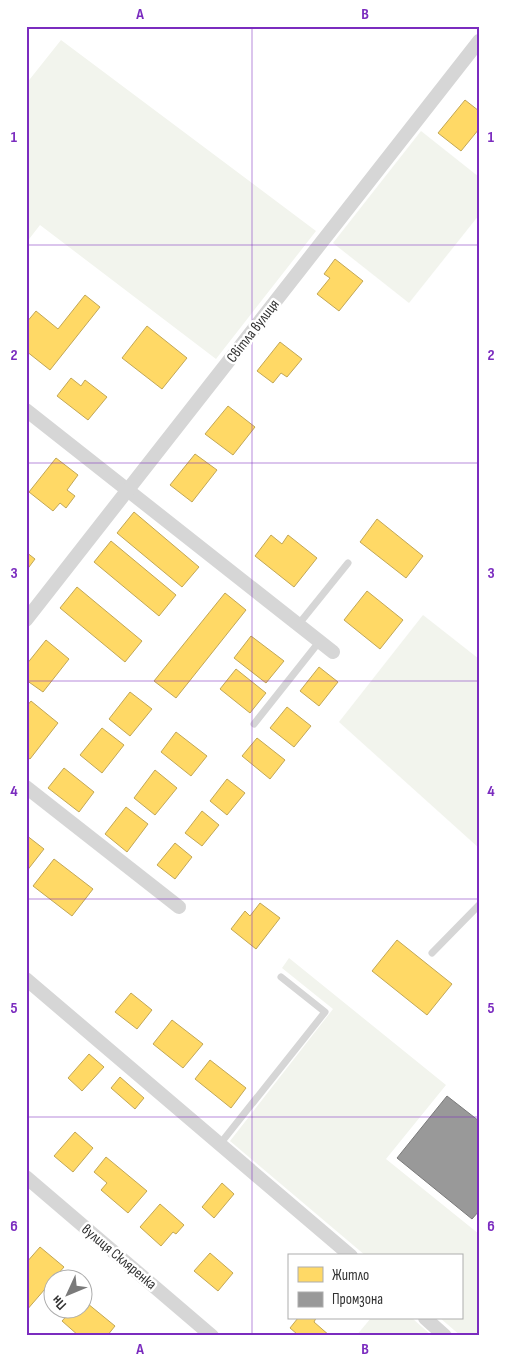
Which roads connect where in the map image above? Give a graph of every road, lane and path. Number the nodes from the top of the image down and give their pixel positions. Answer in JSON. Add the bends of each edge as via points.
{"nodes":[{"id":1,"x":479,"y":41,"type":"edge"},
{"id":2,"x":26,"y":410,"type":"edge"},
{"id":3,"x":128,"y":491,"type":"junction"},
{"id":4,"x":348,"y":563,"type":"dead end"},
{"id":5,"x":26,"y":620,"type":"edge"},
{"id":6,"x":298,"y":625,"type":"junction"},
{"id":7,"x":319,"y":642,"type":"junction"},
{"id":8,"x":333,"y":652,"type":"dead end"},
{"id":9,"x":254,"y":724,"type":"dead end"},
{"id":10,"x":26,"y":786,"type":"edge"},
{"id":11,"x":479,"y":905,"type":"edge"},
{"id":12,"x":179,"y":907,"type":"dead end"},
{"id":13,"x":432,"y":953,"type":"dead end"},
{"id":14,"x":282,"y":977,"type":"dead end"},
{"id":15,"x":26,"y":979,"type":"edge"},
{"id":16,"x":220,"y":1144,"type":"junction"},
{"id":17,"x":26,"y":1177,"type":"edge"},
{"id":18,"x":349,"y":1254,"type":"edge"},
{"id":19,"x":427,"y":1320,"type":"edge"},
{"id":20,"x":212,"y":1336,"type":"edge"},
{"id":21,"x":445,"y":1336,"type":"edge"}],
"edges":[{"from":1,"to":3,"type":"street","name":"Світла вулиця"},
{"from":2,"to":3,"type":"street"},
{"from":3,"to":5,"type":"street","name":"Світла вулиця"},
{"from":3,"to":6,"type":"street"},
{"from":4,"to":6,"type":"lane"},
{"from":6,"to":7,"type":"street"},
{"from":7,"to":8,"type":"street"},
{"from":7,"to":9,"type":"lane"},
{"from":10,"to":12,"type":"street"},
{"from":11,"to":13,"type":"lane"},
{"from":14,"to":16,"type":"lane","via":[[325,1012]]},
{"from":15,"to":16,"type":"street"},
{"from":16,"to":18,"type":"street"},
{"from":17,"to":20,"type":"street","name":"вулиця Скляренка"},
{"from":19,"to":21,"type":"street"}]}
